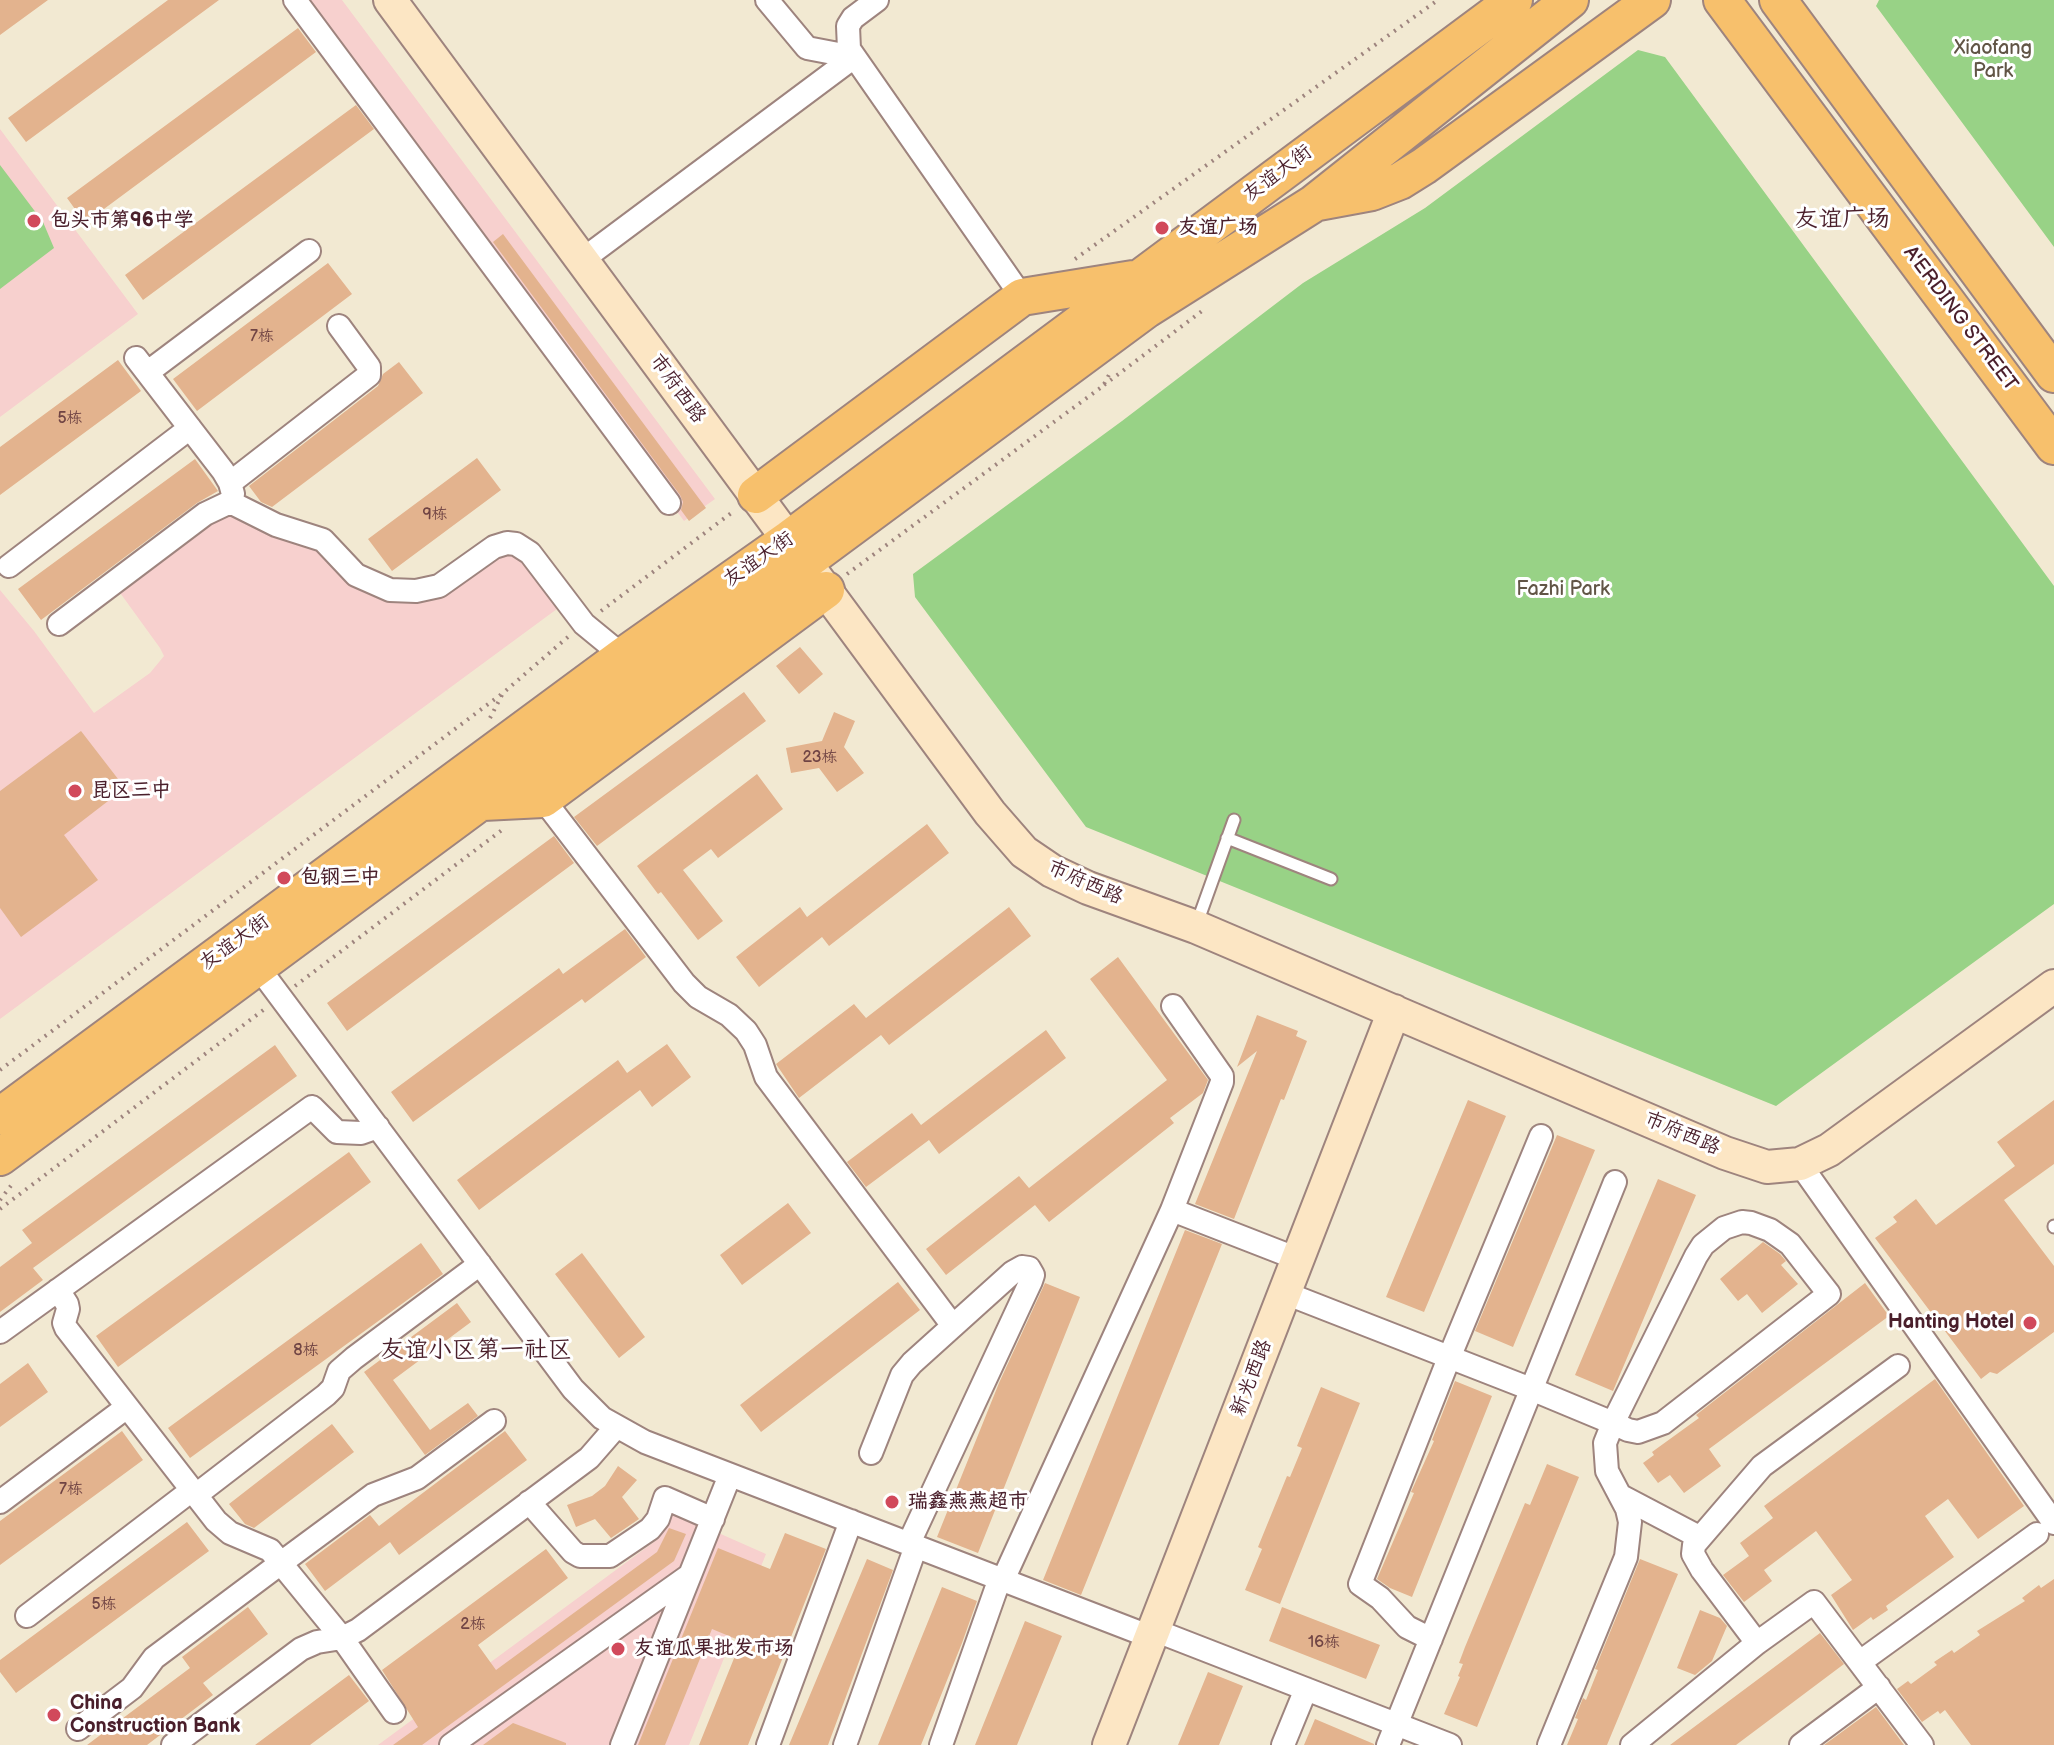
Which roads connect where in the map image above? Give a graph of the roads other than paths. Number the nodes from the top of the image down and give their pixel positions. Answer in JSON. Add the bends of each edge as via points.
{"nodes":[{"id":1,"x":295,"y":0,"type":"edge"},
{"id":2,"x":390,"y":0,"type":"edge"},
{"id":3,"x":767,"y":0,"type":"edge"},
{"id":4,"x":877,"y":0,"type":"edge"},
{"id":5,"x":1514,"y":0,"type":"edge"},
{"id":6,"x":1570,"y":0,"type":"edge"},
{"id":7,"x":1652,"y":0,"type":"edge"},
{"id":8,"x":1722,"y":0,"type":"edge"},
{"id":9,"x":1778,"y":0,"type":"edge"},
{"id":10,"x":854,"y":57,"type":"junction"},
{"id":11,"x":1313,"y":204,"type":"junction"},
{"id":12,"x":309,"y":251,"type":"dead end"},
{"id":13,"x":582,"y":260,"type":"junction"},
{"id":14,"x":1138,"y":278,"type":"junction"},
{"id":15,"x":1022,"y":297,"type":"junction"},
{"id":16,"x":339,"y":326,"type":"dead end"},
{"id":17,"x":2054,"y":374,"type":"edge"},
{"id":18,"x":190,"y":428,"type":"junction"},
{"id":19,"x":2054,"y":446,"type":"edge"},
{"id":20,"x":232,"y":493,"type":"junction"},
{"id":21,"x":756,"y":495,"type":"junction"},
{"id":22,"x":669,"y":503,"type":"dead end"},
{"id":23,"x":807,"y":564,"type":"junction"},
{"id":24,"x":9,"y":566,"type":"dead end"},
{"id":25,"x":59,"y":624,"type":"dead end"},
{"id":26,"x":623,"y":656,"type":"junction"},
{"id":27,"x":543,"y":799,"type":"junction"},
{"id":28,"x":483,"y":802,"type":"junction"},
{"id":29,"x":1234,"y":820,"type":"dead end"},
{"id":30,"x":1227,"y":838,"type":"junction"},
{"id":31,"x":1331,"y":879,"type":"dead end"},
{"id":32,"x":1196,"y":927,"type":"junction"},
{"id":33,"x":258,"y":967,"type":"junction"},
{"id":34,"x":2054,"y":986,"type":"edge"},
{"id":35,"x":1173,"y":1006,"type":"dead end"},
{"id":36,"x":1394,"y":1011,"type":"junction"},
{"id":37,"x":0,"y":1116,"type":"edge"},
{"id":38,"x":378,"y":1127,"type":"junction"},
{"id":39,"x":1541,"y":1136,"type":"dead end"},
{"id":40,"x":0,"y":1157,"type":"edge"},
{"id":41,"x":1800,"y":1164,"type":"junction"},
{"id":42,"x":1615,"y":1182,"type":"dead end"},
{"id":43,"x":1172,"y":1210,"type":"junction"},
{"id":44,"x":1298,"y":1259,"type":"junction"},
{"id":45,"x":480,"y":1264,"type":"junction"},
{"id":46,"x":58,"y":1290,"type":"junction"},
{"id":47,"x":1285,"y":1293,"type":"junction"},
{"id":48,"x":953,"y":1326,"type":"junction"},
{"id":49,"x":0,"y":1332,"type":"edge"},
{"id":50,"x":1449,"y":1358,"type":"junction"},
{"id":51,"x":1898,"y":1366,"type":"dead end"},
{"id":52,"x":1531,"y":1389,"type":"junction"},
{"id":53,"x":127,"y":1407,"type":"junction"},
{"id":54,"x":494,"y":1421,"type":"dead end"},
{"id":55,"x":1613,"y":1423,"type":"junction"},
{"id":56,"x":616,"y":1427,"type":"junction"},
{"id":57,"x":871,"y":1453,"type":"dead end"},
{"id":58,"x":730,"y":1475,"type":"junction"},
{"id":59,"x":194,"y":1492,"type":"junction"},
{"id":60,"x":1621,"y":1496,"type":"junction"},
{"id":61,"x":0,"y":1502,"type":"edge"},
{"id":62,"x":529,"y":1502,"type":"junction"},
{"id":63,"x":713,"y":1519,"type":"junction"},
{"id":64,"x":851,"y":1521,"type":"junction"},
{"id":65,"x":2045,"y":1528,"type":"edge"},
{"id":66,"x":1699,"y":1537,"type":"junction"},
{"id":67,"x":913,"y":1545,"type":"junction"},
{"id":68,"x":281,"y":1563,"type":"junction"},
{"id":69,"x":690,"y":1575,"type":"junction"},
{"id":70,"x":1002,"y":1579,"type":"junction"},
{"id":71,"x":27,"y":1616,"type":"dead end"},
{"id":72,"x":1153,"y":1633,"type":"junction"},
{"id":73,"x":342,"y":1638,"type":"junction"},
{"id":74,"x":1431,"y":1639,"type":"junction"},
{"id":75,"x":1757,"y":1643,"type":"junction"},
{"id":76,"x":1860,"y":1662,"type":"junction"},
{"id":77,"x":1879,"y":1687,"type":"junction"},
{"id":78,"x":1306,"y":1689,"type":"junction"},
{"id":79,"x":394,"y":1712,"type":"dead end"},
{"id":80,"x":1397,"y":1723,"type":"junction"},
{"id":81,"x":78,"y":1729,"type":"dead end"},
{"id":82,"x":173,"y":1745,"type":"edge"},
{"id":83,"x":451,"y":1745,"type":"edge"},
{"id":84,"x":622,"y":1745,"type":"edge"},
{"id":85,"x":768,"y":1745,"type":"edge"},
{"id":86,"x":845,"y":1745,"type":"edge"},
{"id":87,"x":941,"y":1745,"type":"edge"},
{"id":88,"x":1109,"y":1745,"type":"edge"},
{"id":89,"x":1283,"y":1745,"type":"edge"},
{"id":90,"x":1388,"y":1745,"type":"edge"},
{"id":91,"x":1450,"y":1745,"type":"edge"},
{"id":92,"x":1549,"y":1745,"type":"edge"},
{"id":93,"x":1632,"y":1745,"type":"edge"},
{"id":94,"x":1801,"y":1745,"type":"edge"},
{"id":95,"x":1922,"y":1745,"type":"edge"}],
"edges":[{"from":1,"to":22,"type":"street"},
{"from":2,"to":13,"type":"street","name":"市府西路"},
{"from":3,"to":10,"type":"street","via":[[807,48]]},
{"from":4,"to":10,"type":"street","via":[[848,26],[847,44]]},
{"from":5,"to":14,"type":"main road","name":"友谊大街"},
{"from":6,"to":11,"type":"main road","name":"友谊大街"},
{"from":7,"to":11,"type":"main road","via":[[1400,181]]},
{"from":8,"to":19,"type":"main road","name":"A'ERDING STREET"},
{"from":9,"to":17,"type":"main road"},
{"from":10,"to":13,"type":"street"},
{"from":10,"to":15,"type":"street"},
{"from":11,"to":23,"type":"main road","name":"友谊大街","via":[[1147,309]]},
{"from":12,"to":18,"type":"street","via":[[142,365]]},
{"from":13,"to":21,"type":"street","name":"市府西路"},
{"from":14,"to":15,"type":"main road"},
{"from":14,"to":23,"type":"main road","name":"友谊大街"},
{"from":15,"to":21,"type":"main road"},
{"from":16,"to":20,"type":"street","via":[[369,367],[369,375]]},
{"from":18,"to":20,"type":"street"},
{"from":18,"to":24,"type":"street"},
{"from":20,"to":25,"type":"street","via":[[226,504],[205,514]]},
{"from":20,"to":26,"type":"street","via":[[276,525],[323,540],[356,575],[390,590],[439,586],[494,547],[516,544],[536,560],[584,624]]},
{"from":21,"to":23,"type":"street","name":"市府西路"},
{"from":23,"to":26,"type":"main road","name":"友谊大街"},
{"from":23,"to":27,"type":"main road"},
{"from":23,"to":28,"type":"main road","name":"友谊大街"},
{"from":23,"to":32,"type":"street","name":"市府西路","via":[[1024,852],[1088,888]]},
{"from":26,"to":37,"type":"main road","name":"友谊大街"},
{"from":27,"to":28,"type":"main road"},
{"from":27,"to":48,"type":"street","via":[[678,976],[746,1031],[766,1077]]},
{"from":28,"to":33,"type":"main road","name":"友谊大街"},
{"from":29,"to":30,"type":"lane"},
{"from":30,"to":31,"type":"lane"},
{"from":30,"to":32,"type":"lane"},
{"from":32,"to":36,"type":"street","name":"市府西路"},
{"from":33,"to":38,"type":"street"},
{"from":33,"to":40,"type":"main road","name":"友谊大街"},
{"from":34,"to":41,"type":"street","name":"市府西路","via":[[1829,1150]]},
{"from":35,"to":43,"type":"street","via":[[1222,1082]]},
{"from":36,"to":41,"type":"street","name":"市府西路","via":[[1725,1153],[1767,1167]]},
{"from":36,"to":44,"type":"street","name":"新光西路"},
{"from":38,"to":45,"type":"street"},
{"from":38,"to":46,"type":"street","via":[[337,1132],[312,1107]]},
{"from":39,"to":50,"type":"street"},
{"from":41,"to":65,"type":"street"},
{"from":42,"to":52,"type":"street"},
{"from":43,"to":44,"type":"street"},
{"from":43,"to":70,"type":"street"},
{"from":44,"to":47,"type":"street","name":"新光西路"},
{"from":45,"to":56,"type":"street","via":[[573,1389]]},
{"from":45,"to":59,"type":"street","via":[[354,1358],[339,1371],[326,1395]]},
{"from":46,"to":49,"type":"street"},
{"from":46,"to":53,"type":"street","via":[[68,1309],[66,1328]]},
{"from":47,"to":50,"type":"street"},
{"from":47,"to":72,"type":"street","name":"新光西路"},
{"from":48,"to":57,"type":"street","via":[[902,1375]]},
{"from":48,"to":67,"type":"street","via":[[1013,1272],[1022,1267],[1032,1271]]},
{"from":50,"to":52,"type":"street"},
{"from":50,"to":74,"type":"street","via":[[1360,1584],[1407,1627]]},
{"from":51,"to":66,"type":"street","via":[[1762,1466]]},
{"from":52,"to":55,"type":"street"},
{"from":52,"to":74,"type":"street"},
{"from":53,"to":59,"type":"street"},
{"from":53,"to":61,"type":"street"},
{"from":54,"to":68,"type":"street","via":[[417,1478],[373,1495]]},
{"from":55,"to":55,"type":"street","via":[[1687,1270],[1703,1245],[1724,1228],[1751,1223],[1779,1235],[1829,1294],[1663,1423],[1638,1432]]},
{"from":55,"to":60,"type":"street","via":[[1605,1462]]},
{"from":56,"to":58,"type":"street"},
{"from":56,"to":62,"type":"street","via":[[594,1453]]},
{"from":58,"to":63,"type":"street"},
{"from":58,"to":64,"type":"street"},
{"from":59,"to":68,"type":"street","via":[[222,1527],[270,1550]]},
{"from":59,"to":71,"type":"street"},
{"from":60,"to":66,"type":"street"},
{"from":60,"to":92,"type":"street","via":[[1630,1522],[1626,1557]]},
{"from":62,"to":63,"type":"street","via":[[580,1556],[610,1556],[650,1529],[665,1498]]},
{"from":62,"to":73,"type":"street"},
{"from":63,"to":69,"type":"street"},
{"from":64,"to":67,"type":"street"},
{"from":64,"to":85,"type":"street"},
{"from":65,"to":76,"type":"street"},
{"from":66,"to":75,"type":"street","via":[[1694,1545],[1697,1562]]},
{"from":67,"to":70,"type":"street"},
{"from":67,"to":86,"type":"street"},
{"from":68,"to":73,"type":"street"},
{"from":68,"to":81,"type":"street","via":[[154,1658],[132,1688]]},
{"from":69,"to":83,"type":"street"},
{"from":69,"to":84,"type":"street"},
{"from":70,"to":72,"type":"street"},
{"from":70,"to":87,"type":"street"},
{"from":72,"to":78,"type":"street"},
{"from":72,"to":88,"type":"street","name":"新光西路"},
{"from":73,"to":79,"type":"street"},
{"from":73,"to":82,"type":"street","via":[[301,1649]]},
{"from":74,"to":80,"type":"street"},
{"from":75,"to":76,"type":"street","via":[[1814,1602]]},
{"from":75,"to":93,"type":"street"},
{"from":76,"to":77,"type":"street"},
{"from":77,"to":94,"type":"street"},
{"from":77,"to":95,"type":"street"},
{"from":78,"to":80,"type":"street"},
{"from":78,"to":89,"type":"street"},
{"from":80,"to":90,"type":"street"},
{"from":80,"to":91,"type":"street"}]}
